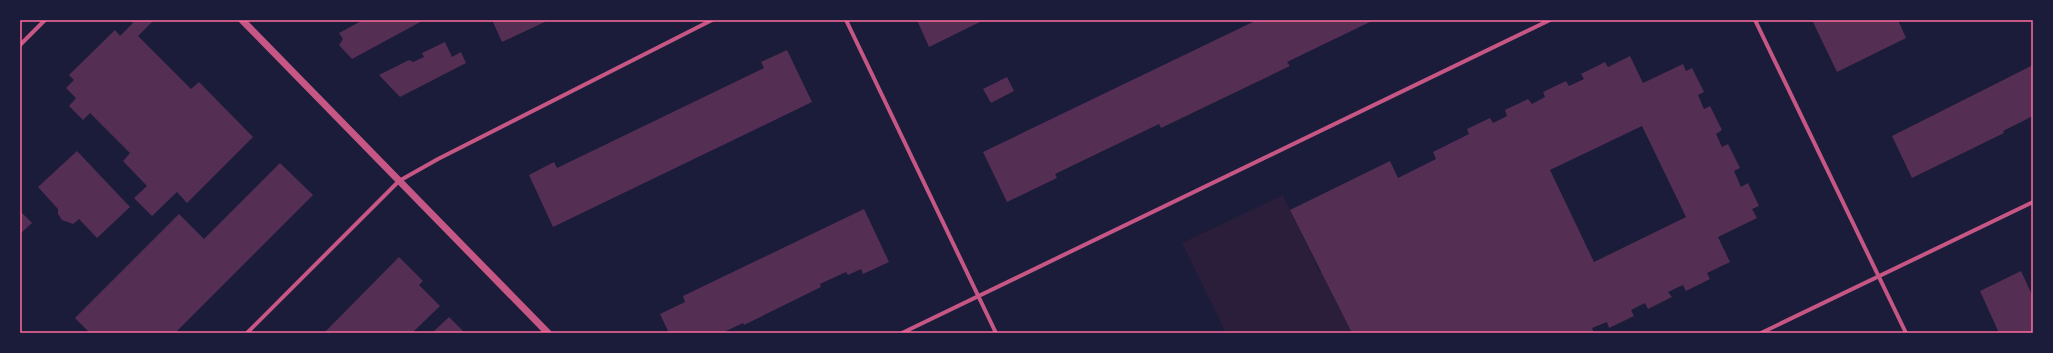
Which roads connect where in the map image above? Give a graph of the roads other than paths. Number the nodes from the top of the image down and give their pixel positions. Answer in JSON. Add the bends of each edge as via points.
{"nodes":[{"id":1,"x":45,"y":20,"type":"edge"},
{"id":2,"x":242,"y":20,"type":"edge"},
{"id":3,"x":712,"y":20,"type":"edge"},
{"id":4,"x":846,"y":20,"type":"edge"},
{"id":5,"x":1550,"y":20,"type":"edge"},
{"id":6,"x":1755,"y":20,"type":"edge"},
{"id":7,"x":20,"y":45,"type":"edge"},
{"id":8,"x":399,"y":181,"type":"junction"},
{"id":9,"x":2033,"y":202,"type":"edge"},
{"id":10,"x":1879,"y":276,"type":"junction"},
{"id":11,"x":978,"y":295,"type":"junction"},
{"id":12,"x":247,"y":333,"type":"edge"},
{"id":13,"x":548,"y":333,"type":"edge"},
{"id":14,"x":902,"y":333,"type":"edge"},
{"id":15,"x":996,"y":333,"type":"edge"},
{"id":16,"x":1761,"y":333,"type":"edge"},
{"id":17,"x":1906,"y":333,"type":"edge"}],
"edges":[{"from":1,"to":7,"type":"street"},
{"from":2,"to":8,"type":"street"},
{"from":3,"to":8,"type":"street"},
{"from":4,"to":11,"type":"street"},
{"from":5,"to":11,"type":"street"},
{"from":6,"to":10,"type":"street"},
{"from":8,"to":12,"type":"street"},
{"from":8,"to":13,"type":"street"},
{"from":9,"to":10,"type":"street"},
{"from":10,"to":16,"type":"street"},
{"from":10,"to":17,"type":"street"},
{"from":11,"to":14,"type":"street"},
{"from":11,"to":15,"type":"street"}]}
